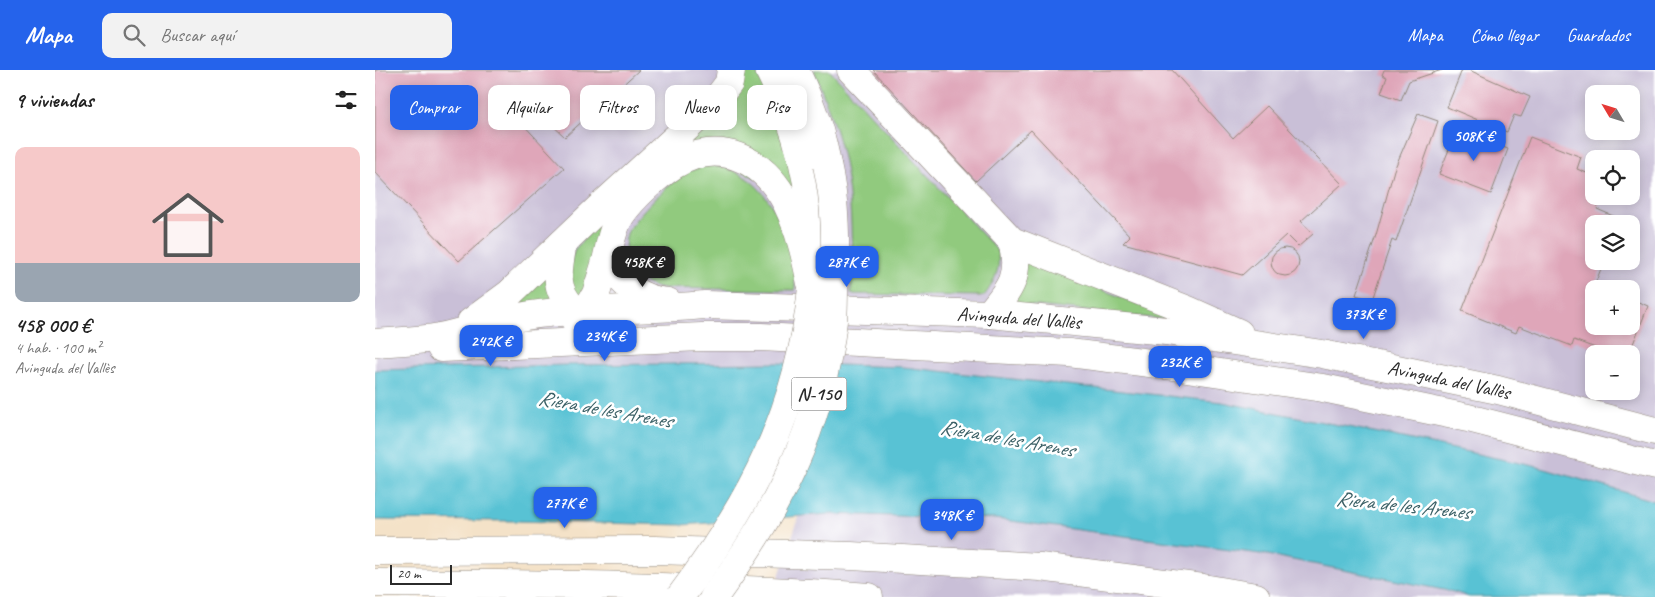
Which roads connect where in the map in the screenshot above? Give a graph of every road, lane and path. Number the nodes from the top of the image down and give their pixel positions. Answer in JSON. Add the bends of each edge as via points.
{"nodes":[{"id":1,"x":731,"y":70,"type":"edge"},
{"id":2,"x":769,"y":70,"type":"edge"},
{"id":3,"x":795,"y":70,"type":"edge"},
{"id":4,"x":851,"y":70,"type":"edge"},
{"id":5,"x":817,"y":171,"type":"junction"},
{"id":6,"x":1012,"y":241,"type":"junction"},
{"id":7,"x":563,"y":243,"type":"junction"},
{"id":8,"x":607,"y":260,"type":"junction"},
{"id":9,"x":812,"y":288,"type":"junction"},
{"id":10,"x":705,"y":305,"type":"junction"},
{"id":11,"x":580,"y":312,"type":"junction"},
{"id":12,"x":989,"y":314,"type":"junction"},
{"id":13,"x":455,"y":332,"type":"junction"},
{"id":14,"x":702,"y":337,"type":"junction"},
{"id":15,"x":375,"y":343,"type":"edge"},
{"id":16,"x":506,"y":345,"type":"junction"},
{"id":17,"x":1263,"y":345,"type":"junction"},
{"id":18,"x":375,"y":349,"type":"edge"},
{"id":19,"x":1655,"y":432,"type":"edge"},
{"id":20,"x":1655,"y":466,"type":"edge"},
{"id":21,"x":375,"y":551,"type":"edge"},
{"id":22,"x":487,"y":551,"type":"junction"},
{"id":23,"x":375,"y":564,"type":"edge"},
{"id":24,"x":375,"y":583,"type":"edge"},
{"id":25,"x":467,"y":583,"type":"junction"},
{"id":26,"x":425,"y":597,"type":"edge"},
{"id":27,"x":680,"y":597,"type":"edge"},
{"id":28,"x":714,"y":597,"type":"edge"},
{"id":29,"x":869,"y":597,"type":"edge"},
{"id":30,"x":1256,"y":597,"type":"edge"}],
"edges":[{"from":1,"to":7,"type":"main road","via":[[729,83],[713,104]]},
{"from":2,"to":5,"type":"main road","number":"N-150"},
{"from":3,"to":5,"type":"main road","number":"N-150","via":[[824,145]]},
{"from":4,"to":6,"type":"main road"},
{"from":5,"to":9,"type":"main road","number":"N-150"},
{"from":5,"to":28,"type":"main road","number":"N-150","bridge":true,"via":[[833,188],[835,224],[833,304],[815,406],[798,458],[777,500]]},
{"from":6,"to":12,"type":"main road","via":[[1017,258],[1011,285]]},
{"from":6,"to":17,"type":"main road","via":[[1188,310]]},
{"from":7,"to":11,"type":"main road","via":[[558,281],[566,302]]},
{"from":7,"to":13,"type":"main road","via":[[509,294]]},
{"from":8,"to":9,"type":"main road","via":[[621,214],[667,170],[694,155],[732,153],[760,170],[786,204],[801,241]]},
{"from":8,"to":10,"type":"main road","via":[[622,281],[642,297]]},
{"from":8,"to":11,"type":"main road","via":[[596,294]]},
{"from":9,"to":27,"type":"main road","number":"N-150","bridge":true,"via":[[797,372],[767,457],[727,531]]},
{"from":10,"to":11,"type":"main road","name":"Avinguda del Vallès"},
{"from":10,"to":12,"type":"main road","name":"Avinguda del Vallès"},
{"from":11,"to":13,"type":"main road","name":"Avinguda del Vallès","via":[[524,316]]},
{"from":11,"to":14,"type":"main road","via":[[593,326],[604,330]]},
{"from":11,"to":16,"type":"main road","via":[[574,321],[552,333]]},
{"from":12,"to":17,"type":"main road","name":"Avinguda del Vallès","via":[[1166,331]]},
{"from":13,"to":15,"type":"main road","name":"Avinguda del Vallès","via":[[439,337]]},
{"from":14,"to":16,"type":"main road","name":"Avinguda del Vallès"},
{"from":14,"to":20,"type":"main road","name":"Avinguda del Vallès","via":[[957,346],[1069,353],[1166,365],[1388,401]]},
{"from":16,"to":18,"type":"main road","name":"Avinguda del Vallès","via":[[396,351]]},
{"from":17,"to":19,"type":"main road","name":"Avinguda del Vallès","via":[[1498,390]]},
{"from":21,"to":22,"type":"main road"},
{"from":22,"to":23,"type":"main road","via":[[421,562]]},
{"from":22,"to":30,"type":"main road","via":[[665,550],[1041,567]]},
{"from":24,"to":25,"type":"main road"},
{"from":25,"to":26,"type":"main road"},
{"from":25,"to":29,"type":"main road","via":[[653,586]]}]}
